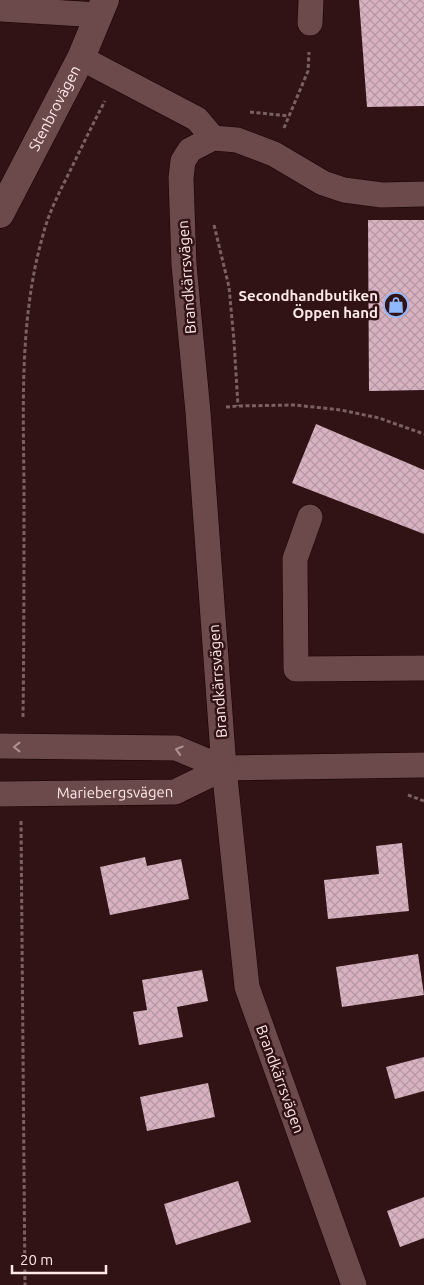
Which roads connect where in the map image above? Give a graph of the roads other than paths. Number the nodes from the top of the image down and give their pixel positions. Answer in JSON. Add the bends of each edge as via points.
{"nodes":[{"id":1,"x":102,"y":7,"type":"edge"},
{"id":2,"x":0,"y":9,"type":"edge"},
{"id":3,"x":80,"y":58,"type":"junction"},
{"id":4,"x":213,"y":138,"type":"junction"},
{"id":5,"x":424,"y":194,"type":"edge"},
{"id":6,"x":0,"y":214,"type":"edge"},
{"id":7,"x":310,"y":516,"type":"dead end"},
{"id":8,"x":424,"y":668,"type":"edge"},
{"id":9,"x":11,"y":747,"type":"edge"},
{"id":10,"x":424,"y":765,"type":"edge"},
{"id":11,"x":224,"y":768,"type":"junction"},
{"id":12,"x":11,"y":793,"type":"edge"},
{"id":13,"x":354,"y":1285,"type":"edge"}],
"edges":[{"from":1,"to":2,"type":"street"},
{"from":1,"to":3,"type":"street","name":"Stenbrovägen"},
{"from":3,"to":4,"type":"street","via":[[196,119]]},
{"from":3,"to":6,"type":"street","name":"Stenbrovägen"},
{"from":4,"to":5,"type":"street","via":[[237,140],[274,154],[324,183],[344,190],[382,196]]},
{"from":4,"to":11,"type":"street","name":"Brandkärrsvägen","via":[[190,150],[183,162],[181,178],[184,265]]},
{"from":7,"to":8,"type":"street","via":[[295,559],[296,669]]},
{"from":11,"to":9,"type":"street","name":"Mariebergsvägen","one_way":true,"via":[[176,748]]},
{"from":10,"to":11,"type":"street","name":"Mariebergsvägen"},
{"from":11,"to":12,"type":"street","name":"Mariebergsvägen","via":[[175,792]]},
{"from":11,"to":13,"type":"street","name":"Brandkärrsvägen","via":[[248,987]]}]}
